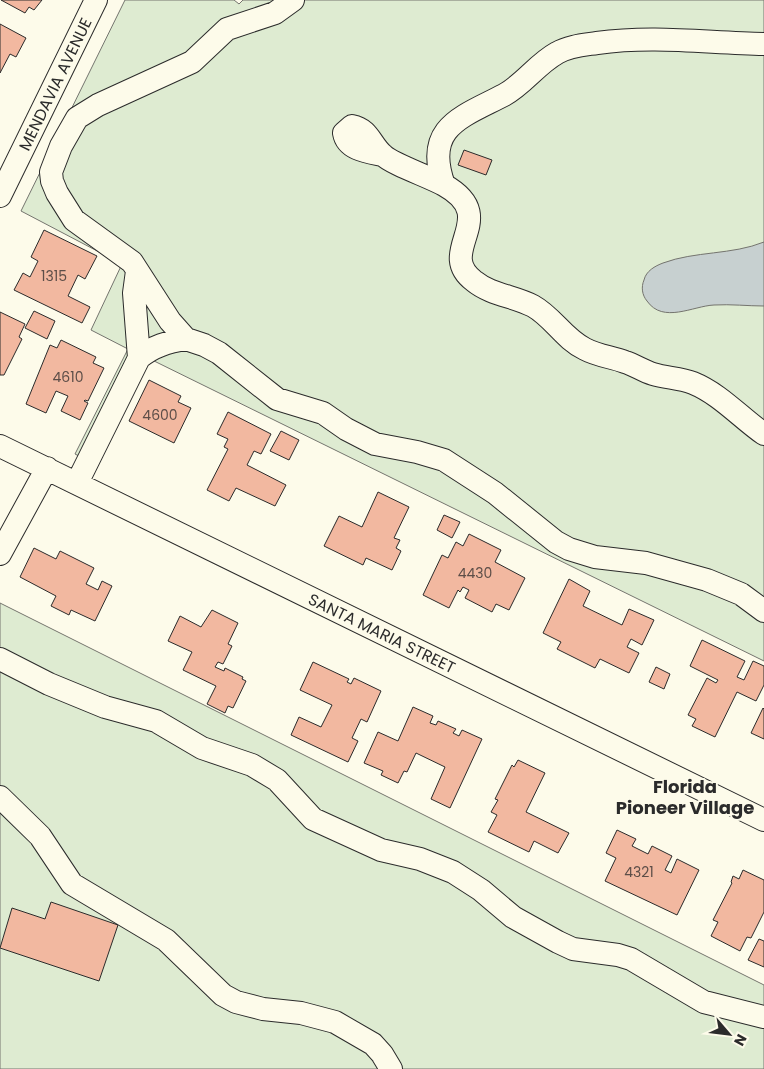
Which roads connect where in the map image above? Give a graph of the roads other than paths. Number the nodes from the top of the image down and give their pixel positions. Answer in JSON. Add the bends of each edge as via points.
{"nodes":[{"id":1,"x":96,"y":0,"type":"edge"},
{"id":2,"x":293,"y":0,"type":"edge"},
{"id":3,"x":764,"y":44,"type":"edge"},
{"id":4,"x":438,"y":146,"type":"junction"},
{"id":5,"x":382,"y":155,"type":"dead end"},
{"id":6,"x":406,"y":166,"type":"junction"},
{"id":7,"x":444,"y":185,"type":"junction"},
{"id":8,"x":0,"y":196,"type":"edge"},
{"id":9,"x":137,"y":271,"type":"junction"},
{"id":10,"x":186,"y":339,"type":"junction"},
{"id":11,"x":139,"y":358,"type":"junction"},
{"id":12,"x":764,"y":434,"type":"edge"},
{"id":13,"x":0,"y":446,"type":"edge"},
{"id":14,"x":47,"y":468,"type":"junction"},
{"id":15,"x":77,"y":483,"type":"junction"},
{"id":16,"x":0,"y":554,"type":"edge"},
{"id":17,"x":764,"y":611,"type":"edge"},
{"id":18,"x":0,"y":659,"type":"edge"},
{"id":19,"x":0,"y":797,"type":"edge"},
{"id":20,"x":764,"y":820,"type":"edge"},
{"id":21,"x":764,"y":1017,"type":"edge"},
{"id":22,"x":391,"y":1069,"type":"edge"}],
"edges":[{"from":1,"to":8,"type":"street","name":"MENDAVIA AVENUE"},
{"from":2,"to":9,"type":"street","via":[[274,13],[227,29],[192,62],[98,105],[77,118],[71,127],[51,172],[57,193],[74,220],[124,254]]},
{"from":3,"to":4,"type":"street","via":[[642,38],[568,48],[548,59],[512,90],[468,111],[444,134]]},
{"from":4,"to":6,"type":"street"},
{"from":4,"to":7,"type":"street","via":[[438,167]]},
{"from":5,"to":6,"type":"street"},
{"from":6,"to":7,"type":"street"},
{"from":7,"to":12,"type":"street","via":[[462,196],[469,209],[461,256],[462,265],[472,280],[493,292],[534,307],[565,336],[586,350],[694,384]]},
{"from":9,"to":10,"type":"street"},
{"from":9,"to":11,"type":"street","via":[[134,293]]},
{"from":10,"to":11,"type":"street","via":[[161,344]]},
{"from":10,"to":17,"type":"street","via":[[219,353],[277,399],[323,413],[365,440],[444,460],[495,493],[568,550],[646,563],[707,580],[741,594]]},
{"from":11,"to":15,"type":"street"},
{"from":13,"to":14,"type":"street","name":"SANTA MARIA STREET"},
{"from":14,"to":15,"type":"street","name":"SANTA MARIA STREET"},
{"from":14,"to":16,"type":"street"},
{"from":15,"to":20,"type":"street","name":"SANTA MARIA STREET"},
{"from":18,"to":21,"type":"street","via":[[49,684],[105,707],[156,721],[202,748],[252,765],[277,780],[313,819],[381,850],[420,859],[453,872],[513,917],[558,942],[573,949],[631,959],[704,1002]]},
{"from":19,"to":22,"type":"street","via":[[40,836],[72,884],[166,940],[223,994],[236,1002],[263,1009],[301,1013],[335,1022],[372,1044]]}]}
